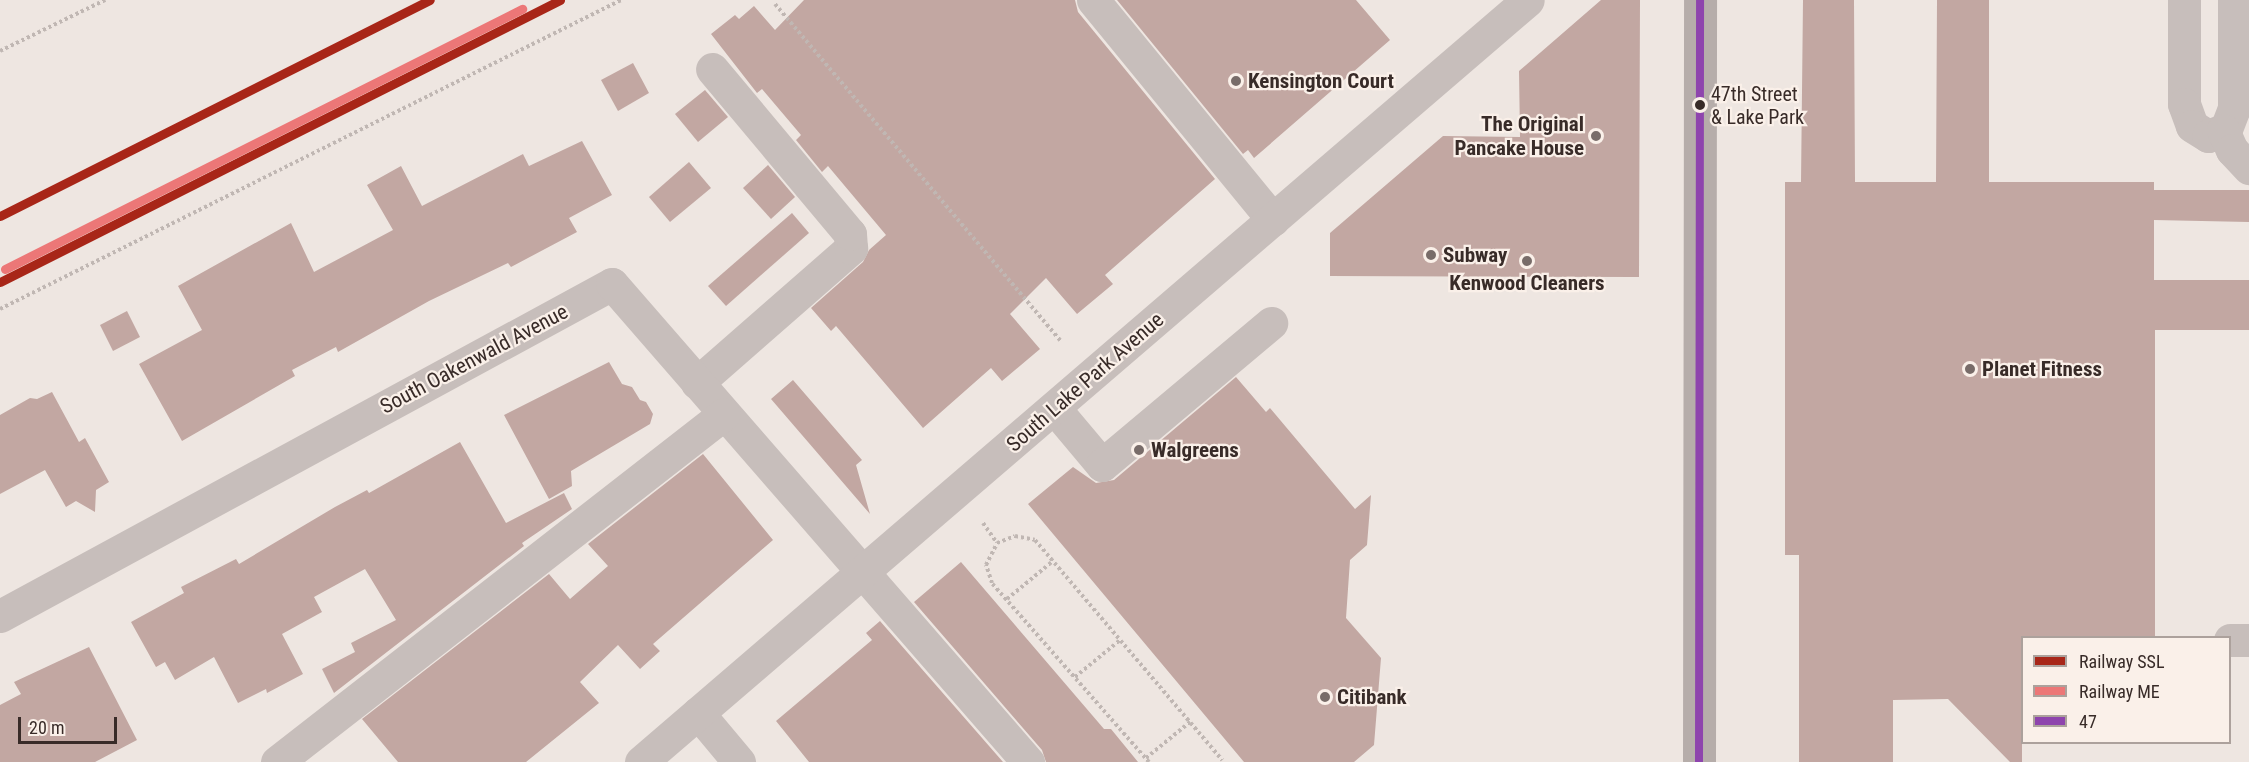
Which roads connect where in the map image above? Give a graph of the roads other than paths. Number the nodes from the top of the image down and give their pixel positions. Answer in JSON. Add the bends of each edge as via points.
{"nodes":[{"id":1,"x":1093,"y":0,"type":"edge"},
{"id":2,"x":1528,"y":0,"type":"edge"},
{"id":3,"x":1700,"y":0,"type":"edge"},
{"id":4,"x":2184,"y":0,"type":"edge"},
{"id":5,"x":2234,"y":0,"type":"edge"},
{"id":6,"x":712,"y":69,"type":"dead end"},
{"id":7,"x":2223,"y":130,"type":"junction"},
{"id":8,"x":2249,"y":168,"type":"edge"},
{"id":9,"x":1273,"y":220,"type":"junction"},
{"id":10,"x":1271,"y":323,"type":"dead end"},
{"id":11,"x":698,"y":383,"type":"junction"},
{"id":12,"x":1055,"y":410,"type":"junction"},
{"id":13,"x":724,"y":414,"type":"junction"},
{"id":14,"x":861,"y":574,"type":"junction"},
{"id":15,"x":0,"y":616,"type":"edge"},
{"id":16,"x":2231,"y":640,"type":"edge"},
{"id":17,"x":2249,"y":640,"type":"edge"},
{"id":18,"x":698,"y":713,"type":"junction"},
{"id":19,"x":277,"y":762,"type":"edge"},
{"id":20,"x":641,"y":762,"type":"edge"},
{"id":21,"x":739,"y":762,"type":"edge"},
{"id":22,"x":1028,"y":762,"type":"edge"},
{"id":23,"x":1699,"y":762,"type":"edge"}],
"edges":[{"from":1,"to":9,"type":"street"},
{"from":2,"to":9,"type":"street","name":"South Lake Park Avenue"},
{"from":3,"to":23,"type":"main road"},
{"from":4,"to":7,"type":"street","via":[[2186,117],[2208,136]]},
{"from":5,"to":7,"type":"street","via":[[2234,108]]},
{"from":6,"to":11,"type":"street","via":[[850,234],[850,248]]},
{"from":7,"to":8,"type":"street","via":[[2232,150]]},
{"from":9,"to":12,"type":"street","name":"South Lake Park Avenue"},
{"from":10,"to":12,"type":"street","via":[[1102,465]]},
{"from":11,"to":13,"type":"street","name":"South Oakenwald Avenue"},
{"from":11,"to":15,"type":"street","name":"South Oakenwald Avenue","via":[[612,284]]},
{"from":12,"to":14,"type":"street","name":"South Lake Park Avenue"},
{"from":13,"to":14,"type":"street","name":"South Oakenwald Avenue"},
{"from":13,"to":19,"type":"street"},
{"from":14,"to":18,"type":"street","name":"South Lake Park Avenue"},
{"from":14,"to":22,"type":"street","name":"South Oakenwald Avenue"},
{"from":16,"to":17,"type":"street"},
{"from":18,"to":20,"type":"street","name":"South Lake Park Avenue"},
{"from":18,"to":21,"type":"street"}]}
